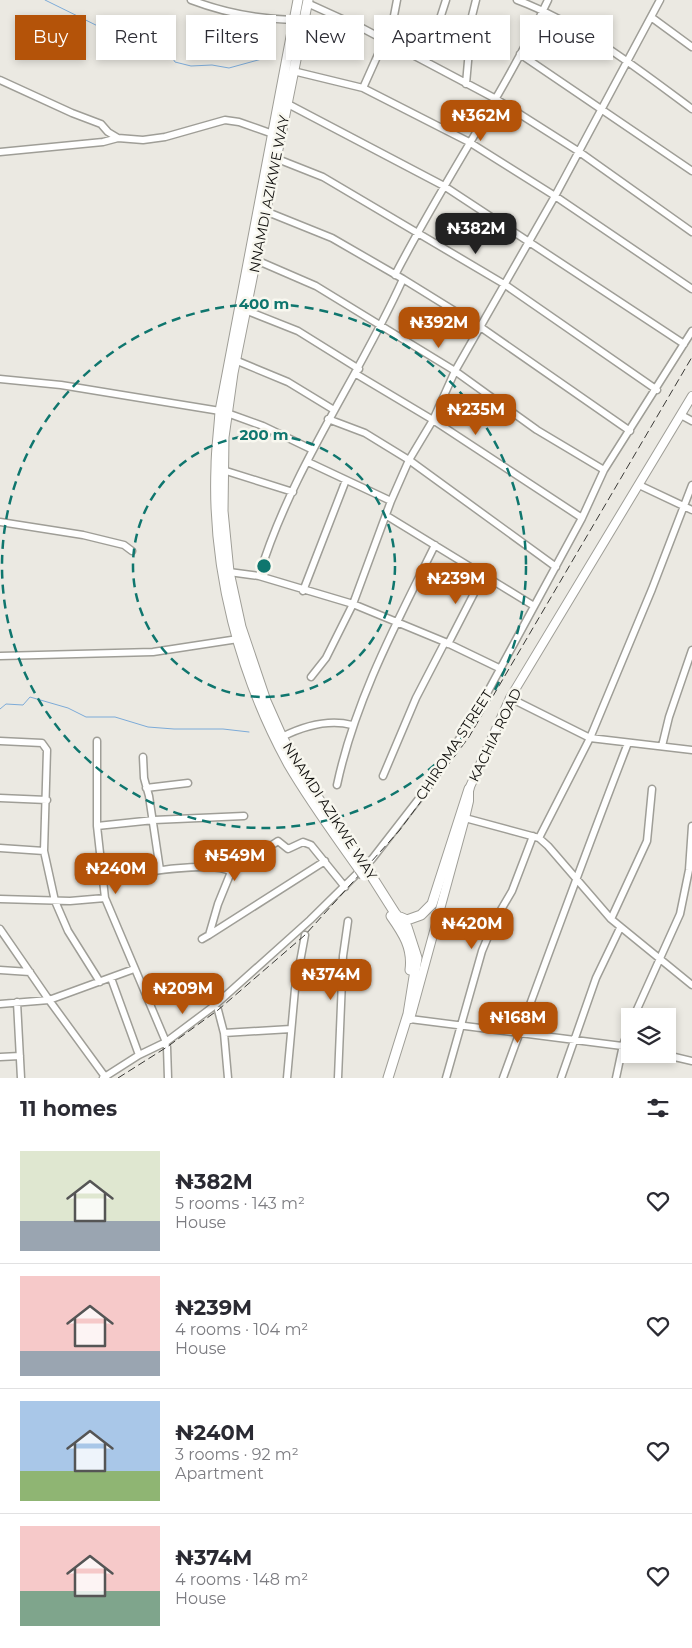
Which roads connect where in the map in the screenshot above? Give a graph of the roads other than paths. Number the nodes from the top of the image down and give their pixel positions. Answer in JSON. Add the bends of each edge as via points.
{"nodes":[{"id":1,"x":194,"y":0,"type":"edge"},
{"id":2,"x":298,"y":0,"type":"edge"},
{"id":3,"x":397,"y":0,"type":"edge"},
{"id":4,"x":446,"y":0,"type":"edge"},
{"id":5,"x":476,"y":0,"type":"edge"},
{"id":6,"x":517,"y":0,"type":"edge"},
{"id":7,"x":548,"y":0,"type":"edge"},
{"id":8,"x":660,"y":0,"type":"edge"},
{"id":9,"x":307,"y":1,"type":"edge"},
{"id":10,"x":544,"y":10,"type":"junction"},
{"id":11,"x":294,"y":15,"type":"edge"},
{"id":12,"x":394,"y":15,"type":"edge"},
{"id":13,"x":541,"y":15,"type":"edge"},
{"id":14,"x":651,"y":17,"type":"junction"},
{"id":15,"x":286,"y":20,"type":"edge"},
{"id":16,"x":374,"y":34,"type":"edge"},
{"id":17,"x":692,"y":48,"type":"edge"},
{"id":18,"x":520,"y":54,"type":"edge"},
{"id":19,"x":286,"y":60,"type":"edge"},
{"id":20,"x":376,"y":60,"type":"edge"},
{"id":21,"x":422,"y":60,"type":"edge"},
{"id":22,"x":529,"y":60,"type":"edge"},
{"id":23,"x":627,"y":61,"type":"junction"},
{"id":24,"x":426,"y":62,"type":"junction"},
{"id":25,"x":293,"y":71,"type":"junction"},
{"id":26,"x":0,"y":80,"type":"edge"},
{"id":27,"x":466,"y":84,"type":"junction"},
{"id":28,"x":363,"y":88,"type":"junction"},
{"id":29,"x":496,"y":99,"type":"junction"},
{"id":30,"x":286,"y":103,"type":"junction"},
{"id":31,"x":603,"y":108,"type":"junction"},
{"id":32,"x":692,"y":109,"type":"edge"},
{"id":33,"x":273,"y":134,"type":"junction"},
{"id":34,"x":118,"y":138,"type":"junction"},
{"id":35,"x":469,"y":142,"type":"junction"},
{"id":36,"x":578,"y":151,"type":"junction"},
{"id":37,"x":0,"y":152,"type":"edge"},
{"id":38,"x":275,"y":158,"type":"junction"},
{"id":39,"x":692,"y":171,"type":"edge"},
{"id":40,"x":444,"y":186,"type":"junction"},
{"id":41,"x":555,"y":196,"type":"junction"},
{"id":42,"x":265,"y":211,"type":"junction"},
{"id":43,"x":418,"y":232,"type":"junction"},
{"id":44,"x":692,"y":232,"type":"edge"},
{"id":45,"x":529,"y":241,"type":"junction"},
{"id":46,"x":256,"y":260,"type":"junction"},
{"id":47,"x":396,"y":275,"type":"junction"},
{"id":48,"x":403,"y":279,"type":"junction"},
{"id":49,"x":504,"y":284,"type":"junction"},
{"id":50,"x":692,"y":289,"type":"edge"},
{"id":51,"x":245,"y":310,"type":"junction"},
{"id":52,"x":382,"y":326,"type":"junction"},
{"id":53,"x":479,"y":326,"type":"junction"},
{"id":54,"x":692,"y":331,"type":"edge"},
{"id":55,"x":684,"y":344,"type":"junction"},
{"id":56,"x":235,"y":360,"type":"junction"},
{"id":57,"x":358,"y":372,"type":"junction"},
{"id":58,"x":455,"y":372,"type":"junction"},
{"id":59,"x":0,"y":379,"type":"edge"},
{"id":60,"x":657,"y":390,"type":"junction"},
{"id":61,"x":692,"y":396,"type":"edge"},
{"id":62,"x":334,"y":410,"type":"junction"},
{"id":63,"x":223,"y":412,"type":"junction"},
{"id":64,"x":681,"y":415,"type":"junction"},
{"id":65,"x":328,"y":419,"type":"junction"},
{"id":66,"x":433,"y":420,"type":"junction"},
{"id":67,"x":692,"y":421,"type":"edge"},
{"id":68,"x":630,"y":431,"type":"junction"},
{"id":69,"x":313,"y":450,"type":"junction"},
{"id":70,"x":409,"y":460,"type":"junction"},
{"id":71,"x":308,"y":462,"type":"junction"},
{"id":72,"x":223,"y":470,"type":"junction"},
{"id":73,"x":604,"y":470,"type":"junction"},
{"id":74,"x":346,"y":480,"type":"junction"},
{"id":75,"x":639,"y":485,"type":"junction"},
{"id":76,"x":692,"y":485,"type":"edge"},
{"id":77,"x":292,"y":492,"type":"junction"},
{"id":78,"x":391,"y":501,"type":"junction"},
{"id":79,"x":684,"y":506,"type":"junction"},
{"id":80,"x":692,"y":510,"type":"edge"},
{"id":81,"x":387,"y":516,"type":"junction"},
{"id":82,"x":582,"y":518,"type":"junction"},
{"id":83,"x":0,"y":522,"type":"edge"},
{"id":84,"x":435,"y":545,"type":"junction"},
{"id":85,"x":132,"y":551,"type":"dead end"},
{"id":86,"x":556,"y":567,"type":"junction"},
{"id":87,"x":229,"y":572,"type":"junction"},
{"id":88,"x":259,"y":576,"type":"junction"},
{"id":89,"x":483,"y":576,"type":"junction"},
{"id":90,"x":303,"y":590,"type":"junction"},
{"id":91,"x":352,"y":604,"type":"junction"},
{"id":92,"x":534,"y":606,"type":"junction"},
{"id":93,"x":397,"y":623,"type":"junction"},
{"id":94,"x":238,"y":639,"type":"junction"},
{"id":95,"x":447,"y":643,"type":"junction"},
{"id":96,"x":692,"y":650,"type":"edge"},
{"id":97,"x":0,"y":656,"type":"edge"},
{"id":98,"x":501,"y":669,"type":"junction"},
{"id":99,"x":311,"y":677,"type":"dead end"},
{"id":100,"x":510,"y":698,"type":"junction"},
{"id":101,"x":352,"y":725,"type":"junction"},
{"id":102,"x":282,"y":737,"type":"junction"},
{"id":103,"x":590,"y":738,"type":"junction"},
{"id":104,"x":0,"y":741,"type":"edge"},
{"id":105,"x":97,"y":741,"type":"dead end"},
{"id":106,"x":628,"y":743,"type":"junction"},
{"id":107,"x":662,"y":746,"type":"junction"},
{"id":108,"x":692,"y":750,"type":"edge"},
{"id":109,"x":143,"y":757,"type":"dead end"},
{"id":110,"x":383,"y":776,"type":"dead end"},
{"id":111,"x":188,"y":784,"type":"dead end"},
{"id":112,"x":337,"y":785,"type":"dead end"},
{"id":113,"x":146,"y":788,"type":"junction"},
{"id":114,"x":470,"y":789,"type":"junction"},
{"id":115,"x":652,"y":789,"type":"dead end"},
{"id":116,"x":0,"y":798,"type":"edge"},
{"id":117,"x":47,"y":800,"type":"junction"},
{"id":118,"x":244,"y":816,"type":"dead end"},
{"id":119,"x":465,"y":818,"type":"junction"},
{"id":120,"x":154,"y":820,"type":"junction"},
{"id":121,"x":97,"y":826,"type":"junction"},
{"id":122,"x":692,"y":826,"type":"edge"},
{"id":123,"x":536,"y":837,"type":"junction"},
{"id":124,"x":0,"y":848,"type":"edge"},
{"id":125,"x":44,"y":851,"type":"junction"},
{"id":126,"x":325,"y":861,"type":"junction"},
{"id":127,"x":160,"y":870,"type":"junction"},
{"id":128,"x":364,"y":870,"type":"junction"},
{"id":129,"x":232,"y":872,"type":"junction"},
{"id":130,"x":103,"y":879,"type":"junction"},
{"id":131,"x":575,"y":879,"type":"junction"},
{"id":132,"x":345,"y":887,"type":"junction"},
{"id":133,"x":105,"y":898,"type":"junction"},
{"id":134,"x":0,"y":899,"type":"edge"},
{"id":135,"x":55,"y":901,"type":"junction"},
{"id":136,"x":395,"y":913,"type":"junction"},
{"id":137,"x":611,"y":919,"type":"junction"},
{"id":138,"x":348,"y":921,"type":"dead end"},
{"id":139,"x":620,"y":928,"type":"junction"},
{"id":140,"x":0,"y":929,"type":"edge"},
{"id":141,"x":208,"y":935,"type":"junction"},
{"id":142,"x":305,"y":935,"type":"dead end"},
{"id":143,"x":202,"y":939,"type":"dead end"},
{"id":144,"x":661,"y":960,"type":"junction"},
{"id":145,"x":134,"y":969,"type":"junction"},
{"id":146,"x":0,"y":970,"type":"edge"},
{"id":147,"x":30,"y":972,"type":"junction"},
{"id":148,"x":110,"y":978,"type":"junction"},
{"id":149,"x":100,"y":982,"type":"junction"},
{"id":150,"x":692,"y":986,"type":"edge"},
{"id":151,"x":49,"y":1000,"type":"junction"},
{"id":152,"x":17,"y":1002,"type":"junction"},
{"id":153,"x":0,"y":1004,"type":"edge"},
{"id":154,"x":638,"y":1008,"type":"edge"},
{"id":155,"x":218,"y":1010,"type":"dead end"},
{"id":156,"x":407,"y":1023,"type":"junction"},
{"id":157,"x":462,"y":1025,"type":"junction"},
{"id":158,"x":291,"y":1029,"type":"junction"},
{"id":159,"x":224,"y":1033,"type":"junction"},
{"id":160,"x":519,"y":1033,"type":"junction"},
{"id":161,"x":574,"y":1040,"type":"junction"},
{"id":162,"x":166,"y":1044,"type":"junction"},
{"id":163,"x":621,"y":1045,"type":"edge"},
{"id":164,"x":139,"y":1055,"type":"junction"},
{"id":165,"x":20,"y":1056,"type":"junction"},
{"id":166,"x":0,"y":1057,"type":"edge"},
{"id":167,"x":676,"y":1057,"type":"edge"},
{"id":168,"x":692,"y":1061,"type":"edge"},
{"id":169,"x":621,"y":1062,"type":"edge"},
{"id":170,"x":21,"y":1078,"type":"edge"},
{"id":171,"x":105,"y":1078,"type":"edge"},
{"id":172,"x":168,"y":1078,"type":"edge"},
{"id":173,"x":228,"y":1078,"type":"edge"},
{"id":174,"x":287,"y":1078,"type":"edge"},
{"id":175,"x":338,"y":1078,"type":"edge"},
{"id":176,"x":382,"y":1078,"type":"edge"},
{"id":177,"x":388,"y":1078,"type":"edge"},
{"id":178,"x":446,"y":1078,"type":"edge"},
{"id":179,"x":503,"y":1078,"type":"edge"},
{"id":180,"x":561,"y":1078,"type":"edge"},
{"id":181,"x":616,"y":1078,"type":"edge"}],
"edges":[{"from":1,"to":15,"type":"street","via":[[224,12],[259,19]]},
{"from":2,"to":11,"type":"highway","name":"NNAMDI AZIKWE WAY"},
{"from":3,"to":12,"type":"street"},
{"from":4,"to":24,"type":"street"},
{"from":5,"to":27,"type":"street"},
{"from":6,"to":10,"type":"street"},
{"from":7,"to":10,"type":"street"},
{"from":8,"to":14,"type":"street"},
{"from":9,"to":16,"type":"street"},
{"from":9,"to":25,"type":"highway","name":"NNAMDI AZIKWE WAY"},
{"from":10,"to":13,"type":"street"},
{"from":10,"to":23,"type":"street"},
{"from":14,"to":17,"type":"street"},
{"from":14,"to":23,"type":"street"},
{"from":18,"to":29,"type":"street"},
{"from":19,"to":33,"type":"highway","name":"NNAMDI AZIKWE WAY"},
{"from":20,"to":28,"type":"street"},
{"from":21,"to":24,"type":"street"},
{"from":22,"to":31,"type":"street"},
{"from":23,"to":31,"type":"street"},
{"from":23,"to":32,"type":"street"},
{"from":24,"to":27,"type":"street"},
{"from":25,"to":28,"type":"street"},
{"from":25,"to":30,"type":"highway","name":"NNAMDI AZIKWE WAY"},
{"from":26,"to":34,"type":"street","via":[[101,124]]},
{"from":27,"to":29,"type":"street"},
{"from":28,"to":35,"type":"street"},
{"from":29,"to":35,"type":"street"},
{"from":29,"to":36,"type":"street"},
{"from":30,"to":38,"type":"highway","name":"NNAMDI AZIKWE WAY"},
{"from":30,"to":40,"type":"street"},
{"from":31,"to":36,"type":"street"},
{"from":31,"to":39,"type":"street"},
{"from":33,"to":34,"type":"street","via":[[225,120],[165,137],[142,140]]},
{"from":33,"to":63,"type":"highway","name":"NNAMDI AZIKWE WAY"},
{"from":34,"to":37,"type":"street"},
{"from":35,"to":40,"type":"street"},
{"from":35,"to":41,"type":"street"},
{"from":36,"to":41,"type":"street"},
{"from":36,"to":44,"type":"street"},
{"from":38,"to":42,"type":"highway","name":"NNAMDI AZIKWE WAY"},
{"from":38,"to":43,"type":"street","via":[[323,177]]},
{"from":40,"to":43,"type":"street"},
{"from":40,"to":45,"type":"street"},
{"from":41,"to":45,"type":"street"},
{"from":41,"to":50,"type":"street"},
{"from":42,"to":46,"type":"highway","name":"NNAMDI AZIKWE WAY"},
{"from":42,"to":47,"type":"street","via":[[332,238]]},
{"from":43,"to":47,"type":"street"},
{"from":43,"to":49,"type":"street"},
{"from":45,"to":49,"type":"street"},
{"from":45,"to":55,"type":"street"},
{"from":46,"to":51,"type":"highway","name":"NNAMDI AZIKWE WAY"},
{"from":46,"to":52,"type":"street","via":[[316,286]]},
{"from":47,"to":48,"type":"street"},
{"from":48,"to":52,"type":"street"},
{"from":48,"to":53,"type":"street"},
{"from":49,"to":53,"type":"street"},
{"from":49,"to":60,"type":"street"},
{"from":51,"to":56,"type":"highway","name":"NNAMDI AZIKWE WAY"},
{"from":51,"to":57,"type":"street","via":[[298,331]]},
{"from":52,"to":57,"type":"street"},
{"from":52,"to":58,"type":"street"},
{"from":53,"to":58,"type":"street"},
{"from":53,"to":68,"type":"street"},
{"from":54,"to":55,"type":"street","name":"CHIROMA STREET"},
{"from":55,"to":60,"type":"street","name":"CHIROMA STREET"},
{"from":56,"to":62,"type":"street","via":[[288,382]]},
{"from":56,"to":63,"type":"highway","name":"NNAMDI AZIKWE WAY"},
{"from":57,"to":62,"type":"street"},
{"from":57,"to":66,"type":"street"},
{"from":58,"to":66,"type":"street"},
{"from":58,"to":73,"type":"street","via":[[537,430]]},
{"from":59,"to":63,"type":"street","via":[[61,385]]},
{"from":60,"to":68,"type":"street","name":"CHIROMA STREET"},
{"from":61,"to":64,"type":"main road","name":"KACHIA ROAD"},
{"from":62,"to":65,"type":"street"},
{"from":63,"to":69,"type":"street","via":[[263,426]]},
{"from":63,"to":72,"type":"highway","name":"NNAMDI AZIKWE WAY"},
{"from":63,"to":94,"type":"highway","name":"NNAMDI AZIKWE WAY","via":[[216,468],[218,531],[226,589]]},
{"from":64,"to":67,"type":"street"},
{"from":64,"to":75,"type":"main road","name":"KACHIA ROAD"},
{"from":65,"to":69,"type":"street"},
{"from":65,"to":70,"type":"street","via":[[365,433]]},
{"from":66,"to":70,"type":"street"},
{"from":66,"to":82,"type":"street"},
{"from":68,"to":73,"type":"street","name":"CHIROMA STREET"},
{"from":69,"to":71,"type":"street"},
{"from":70,"to":78,"type":"street"},
{"from":70,"to":86,"type":"street"},
{"from":71,"to":74,"type":"street"},
{"from":71,"to":77,"type":"street"},
{"from":72,"to":77,"type":"street"},
{"from":72,"to":87,"type":"highway","name":"NNAMDI AZIKWE WAY"},
{"from":73,"to":82,"type":"street","name":"CHIROMA STREET"},
{"from":74,"to":78,"type":"street"},
{"from":74,"to":90,"type":"street"},
{"from":75,"to":79,"type":"street"},
{"from":75,"to":100,"type":"main road","name":"KACHIA ROAD"},
{"from":76,"to":79,"type":"street"},
{"from":77,"to":88,"type":"street","via":[[271,537]]},
{"from":78,"to":81,"type":"street"},
{"from":79,"to":80,"type":"street"},
{"from":79,"to":103,"type":"street"},
{"from":81,"to":84,"type":"street"},
{"from":81,"to":91,"type":"street"},
{"from":82,"to":86,"type":"street","name":"CHIROMA STREET"},
{"from":83,"to":85,"type":"street","via":[[124,545]]},
{"from":84,"to":89,"type":"street"},
{"from":84,"to":93,"type":"street"},
{"from":86,"to":92,"type":"street","name":"CHIROMA STREET"},
{"from":87,"to":88,"type":"street"},
{"from":87,"to":102,"type":"highway","name":"NNAMDI AZIKWE WAY","via":[[250,658]]},
{"from":88,"to":90,"type":"street"},
{"from":89,"to":92,"type":"street"},
{"from":89,"to":95,"type":"street"},
{"from":90,"to":91,"type":"street"},
{"from":91,"to":93,"type":"street"},
{"from":91,"to":99,"type":"street","via":[[326,658]]},
{"from":92,"to":98,"type":"street","name":"CHIROMA STREET"},
{"from":93,"to":95,"type":"street"},
{"from":93,"to":101,"type":"street"},
{"from":94,"to":97,"type":"street","via":[[153,652]]},
{"from":94,"to":128,"type":"highway","name":"NNAMDI AZIKWE WAY","via":[[262,709],[290,766]]},
{"from":95,"to":98,"type":"street"},
{"from":95,"to":110,"type":"street","via":[[416,698]]},
{"from":96,"to":107,"type":"street"},
{"from":98,"to":132,"type":"street","name":"CHIROMA STREET","via":[[431,783],[372,859]]},
{"from":100,"to":103,"type":"street"},
{"from":100,"to":114,"type":"main road","name":"KACHIA ROAD"},
{"from":101,"to":102,"type":"street","via":[[315,725]]},
{"from":101,"to":112,"type":"street"},
{"from":102,"to":128,"type":"highway","name":"NNAMDI AZIKWE WAY"},
{"from":103,"to":106,"type":"street"},
{"from":103,"to":123,"type":"street"},
{"from":104,"to":117,"type":"street","via":[[36,742],[45,746]]},
{"from":105,"to":121,"type":"street"},
{"from":106,"to":107,"type":"street"},
{"from":106,"to":131,"type":"street"},
{"from":107,"to":108,"type":"street"},
{"from":109,"to":113,"type":"street"},
{"from":111,"to":113,"type":"street"},
{"from":113,"to":120,"type":"street"},
{"from":114,"to":119,"type":"main road","name":"KACHIA ROAD"},
{"from":114,"to":136,"type":"highway","via":[[432,904],[411,920],[404,920]]},
{"from":115,"to":137,"type":"street","via":[[647,841]]},
{"from":116,"to":117,"type":"street"},
{"from":117,"to":125,"type":"street"},
{"from":118,"to":120,"type":"street"},
{"from":119,"to":123,"type":"street"},
{"from":119,"to":156,"type":"main road","name":"KACHIA ROAD"},
{"from":120,"to":121,"type":"street"},
{"from":120,"to":127,"type":"street"},
{"from":121,"to":130,"type":"street"},
{"from":122,"to":144,"type":"street","via":[[689,870],[680,914]]},
{"from":123,"to":131,"type":"street","via":[[548,846]]},
{"from":123,"to":157,"type":"street","via":[[482,951]]},
{"from":124,"to":125,"type":"street"},
{"from":125,"to":135,"type":"street"},
{"from":126,"to":129,"type":"street","via":[[308,843],[302,842],[288,849],[278,841]]},
{"from":126,"to":132,"type":"street"},
{"from":126,"to":141,"type":"street"},
{"from":127,"to":129,"type":"street","via":[[220,867]]},
{"from":127,"to":130,"type":"street"},
{"from":128,"to":136,"type":"highway","name":"NNAMDI AZIKWE WAY"},
{"from":128,"to":176,"type":"highway","via":[[410,950],[407,990]]},
{"from":129,"to":141,"type":"street"},
{"from":130,"to":133,"type":"street"},
{"from":131,"to":137,"type":"street"},
{"from":131,"to":160,"type":"street","via":[[548,961]]},
{"from":132,"to":162,"type":"street","name":"CHIROMA STREET","via":[[214,1006]]},
{"from":133,"to":135,"type":"street"},
{"from":133,"to":145,"type":"street"},
{"from":134,"to":135,"type":"street"},
{"from":135,"to":149,"type":"street","via":[[68,931]]},
{"from":136,"to":156,"type":"highway","name":"NNAMDI AZIKWE WAY","via":[[410,932],[417,958]]},
{"from":137,"to":139,"type":"street"},
{"from":138,"to":175,"type":"street","via":[[343,956]]},
{"from":139,"to":144,"type":"street"},
{"from":139,"to":161,"type":"street","via":[[596,978]]},
{"from":140,"to":147,"type":"street"},
{"from":141,"to":143,"type":"street"},
{"from":142,"to":158,"type":"street"},
{"from":144,"to":150,"type":"street"},
{"from":144,"to":154,"type":"street"},
{"from":145,"to":148,"type":"street"},
{"from":145,"to":162,"type":"street"},
{"from":146,"to":147,"type":"street"},
{"from":147,"to":151,"type":"street"},
{"from":148,"to":149,"type":"street"},
{"from":148,"to":164,"type":"street"},
{"from":149,"to":151,"type":"street"},
{"from":151,"to":152,"type":"street"},
{"from":151,"to":171,"type":"street"},
{"from":152,"to":153,"type":"street"},
{"from":152,"to":165,"type":"street"},
{"from":155,"to":159,"type":"street"},
{"from":156,"to":157,"type":"street"},
{"from":156,"to":177,"type":"highway","name":"KACHIA ROAD"},
{"from":157,"to":160,"type":"street"},
{"from":157,"to":178,"type":"street"},
{"from":158,"to":159,"type":"street"},
{"from":158,"to":174,"type":"street"},
{"from":159,"to":173,"type":"street"},
{"from":160,"to":161,"type":"street"},
{"from":160,"to":179,"type":"street"},
{"from":161,"to":163,"type":"street"},
{"from":161,"to":180,"type":"street"},
{"from":162,"to":164,"type":"street","name":"CHIROMA STREET"},
{"from":162,"to":172,"type":"street"},
{"from":164,"to":171,"type":"street","name":"CHIROMA STREET"},
{"from":165,"to":166,"type":"street"},
{"from":165,"to":170,"type":"street"},
{"from":167,"to":168,"type":"street"},
{"from":169,"to":181,"type":"street"}]}
